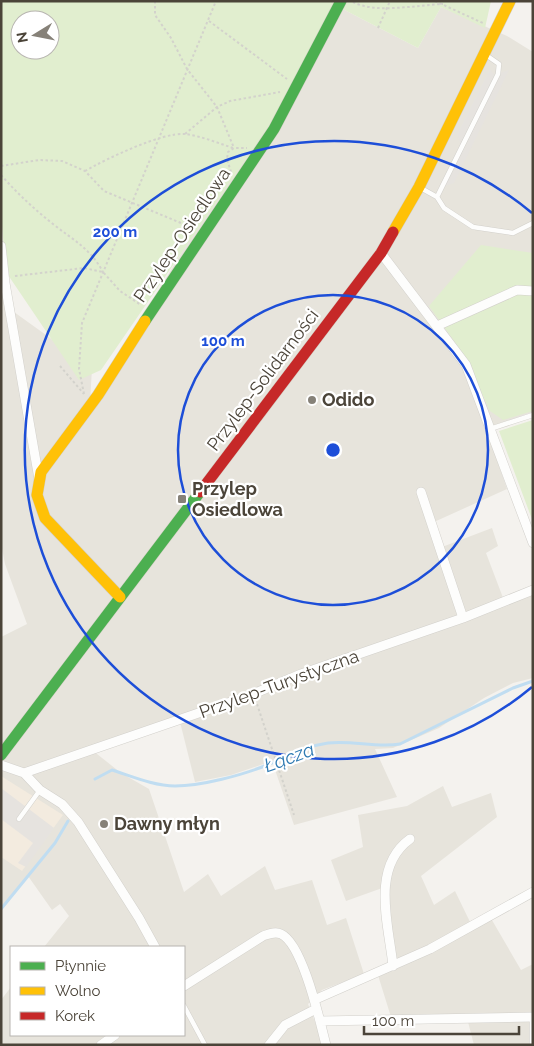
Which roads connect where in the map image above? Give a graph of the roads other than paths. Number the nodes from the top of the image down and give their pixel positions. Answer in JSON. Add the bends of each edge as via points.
{"nodes":[{"id":1,"x":342,"y":1,"type":"edge"},
{"id":2,"x":510,"y":1,"type":"edge"},
{"id":3,"x":485,"y":54,"type":"junction"},
{"id":4,"x":420,"y":187,"type":"junction"},
{"id":5,"x":437,"y":197,"type":"junction"},
{"id":6,"x":533,"y":223,"type":"edge"},
{"id":7,"x":1,"y":246,"type":"edge"},
{"id":8,"x":381,"y":253,"type":"junction"},
{"id":9,"x":533,"y":291,"type":"edge"},
{"id":10,"x":436,"y":326,"type":"junction"},
{"id":11,"x":533,"y":415,"type":"edge"},
{"id":12,"x":490,"y":429,"type":"junction"},
{"id":13,"x":39,"y":479,"type":"junction"},
{"id":14,"x":421,"y":492,"type":"dead end"},
{"id":15,"x":533,"y":543,"type":"edge"},
{"id":16,"x":533,"y":590,"type":"edge"},
{"id":17,"x":120,"y":597,"type":"junction"},
{"id":18,"x":464,"y":618,"type":"junction"},
{"id":19,"x":1,"y":755,"type":"edge"},
{"id":20,"x":1,"y":765,"type":"edge"},
{"id":21,"x":24,"y":773,"type":"junction"},
{"id":22,"x":40,"y":790,"type":"junction"},
{"id":23,"x":19,"y":819,"type":"dead end"},
{"id":24,"x":410,"y":839,"type":"dead end"},
{"id":25,"x":533,"y":892,"type":"edge"},
{"id":26,"x":154,"y":946,"type":"edge"},
{"id":27,"x":393,"y":966,"type":"junction"},
{"id":28,"x":185,"y":985,"type":"edge"},
{"id":29,"x":315,"y":1004,"type":"junction"},
{"id":30,"x":185,"y":1008,"type":"edge"},
{"id":31,"x":532,"y":1017,"type":"edge"},
{"id":32,"x":320,"y":1021,"type":"junction"},
{"id":33,"x":114,"y":1036,"type":"edge"},
{"id":34,"x":101,"y":1045,"type":"edge"},
{"id":35,"x":205,"y":1045,"type":"edge"},
{"id":36,"x":268,"y":1045,"type":"edge"},
{"id":37,"x":326,"y":1045,"type":"edge"},
{"id":38,"x":532,"y":1045,"type":"edge"}],
"edges":[{"from":1,"to":13,"type":"main road","name":"Przylep-Osiedlowa","via":[[259,150],[152,312],[88,399]]},
{"from":2,"to":3,"type":"main road","name":"Przylep-Solidarności"},
{"from":3,"to":4,"type":"main road","name":"Przylep-Solidarności"},
{"from":3,"to":5,"type":"lane","via":[[499,64],[498,74]]},
{"from":4,"to":5,"type":"lane"},
{"from":4,"to":8,"type":"main road","name":"Przylep-Solidarności"},
{"from":5,"to":6,"type":"lane","via":[[444,208],[473,227],[513,233]]},
{"from":7,"to":13,"type":"street"},
{"from":8,"to":10,"type":"street"},
{"from":8,"to":17,"type":"main road","name":"Przylep-Solidarności"},
{"from":9,"to":10,"type":"street","via":[[517,290]]},
{"from":10,"to":12,"type":"street","via":[[466,365]]},
{"from":11,"to":12,"type":"lane"},
{"from":12,"to":15,"type":"street"},
{"from":13,"to":17,"type":"main road","via":[[37,498],[45,518]]},
{"from":14,"to":18,"type":"street"},
{"from":16,"to":18,"type":"street","name":"Przylep-Turystyczna"},
{"from":17,"to":19,"type":"main road","name":"Przylep-Solidarności"},
{"from":18,"to":21,"type":"street","name":"Przylep-Turystyczna"},
{"from":20,"to":21,"type":"street"},
{"from":21,"to":22,"type":"street"},
{"from":22,"to":23,"type":"lane"},
{"from":22,"to":26,"type":"street","via":[[62,804],[78,822]]},
{"from":24,"to":27,"type":"street","via":[[387,870],[384,884]]},
{"from":25,"to":27,"type":"street"},
{"from":27,"to":29,"type":"street"},
{"from":28,"to":29,"type":"street","via":[[263,936],[280,933],[296,952]]},
{"from":29,"to":32,"type":"street"},
{"from":29,"to":36,"type":"street","via":[[285,1025]]},
{"from":30,"to":35,"type":"lane"},
{"from":31,"to":32,"type":"street"},
{"from":31,"to":38,"type":"lane"},
{"from":32,"to":37,"type":"street"},
{"from":33,"to":34,"type":"street"}]}
